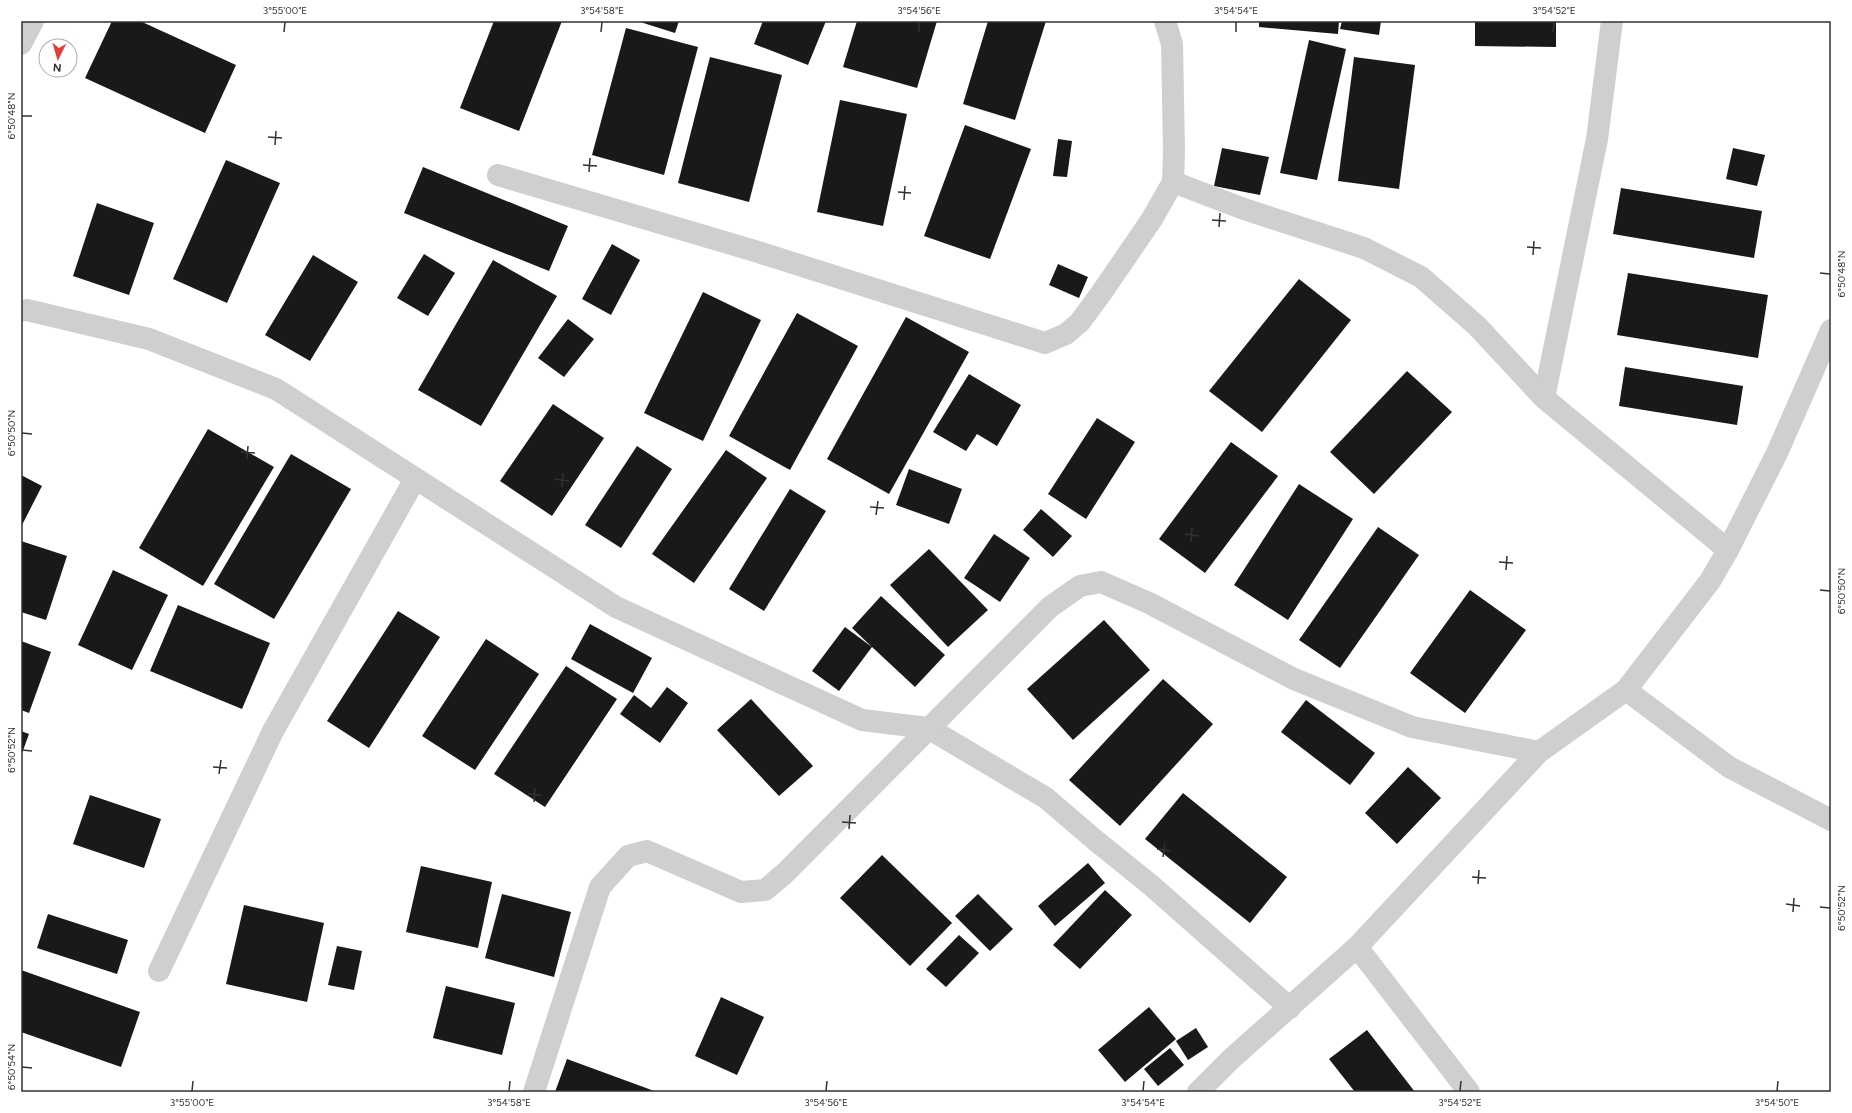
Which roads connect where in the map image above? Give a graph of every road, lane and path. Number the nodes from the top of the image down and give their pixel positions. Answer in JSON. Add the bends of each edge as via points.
{"nodes":[{"id":1,"x":33,"y":21,"type":"edge"},
{"id":2,"x":1165,"y":21,"type":"edge"},
{"id":3,"x":1612,"y":21,"type":"edge"},
{"id":4,"x":21,"y":44,"type":"edge"},
{"id":5,"x":498,"y":174,"type":"dead end"},
{"id":6,"x":1174,"y":182,"type":"junction"},
{"id":7,"x":21,"y":312,"type":"edge"},
{"id":8,"x":1831,"y":330,"type":"edge"},
{"id":9,"x":1544,"y":398,"type":"junction"},
{"id":10,"x":415,"y":479,"type":"junction"},
{"id":11,"x":1728,"y":550,"type":"junction"},
{"id":12,"x":1626,"y":690,"type":"junction"},
{"id":13,"x":928,"y":728,"type":"junction"},
{"id":14,"x":1539,"y":752,"type":"junction"},
{"id":15,"x":1831,"y":820,"type":"edge"},
{"id":16,"x":1357,"y":947,"type":"junction"},
{"id":17,"x":159,"y":971,"type":"dead end"},
{"id":18,"x":1290,"y":1008,"type":"junction"},
{"id":19,"x":534,"y":1092,"type":"edge"},
{"id":20,"x":1198,"y":1092,"type":"edge"},
{"id":21,"x":1469,"y":1092,"type":"edge"}],
"edges":[{"from":1,"to":4,"type":"street"},
{"from":2,"to":6,"type":"street","via":[[1172,44]]},
{"from":3,"to":9,"type":"street","via":[[1597,139]]},
{"from":5,"to":6,"type":"street","via":[[755,251],[1045,343],[1066,334],[1080,322],[1152,219]]},
{"from":6,"to":9,"type":"street","via":[[1244,210],[1364,248],[1421,278],[1477,326]]},
{"from":7,"to":10,"type":"street","via":[[27,310],[149,339],[276,389]]},
{"from":8,"to":11,"type":"street","via":[[1777,452]]},
{"from":9,"to":11,"type":"street"},
{"from":10,"to":13,"type":"street","via":[[616,607],[862,720]]},
{"from":10,"to":17,"type":"street","via":[[273,731]]},
{"from":11,"to":12,"type":"street","via":[[1710,581]]},
{"from":12,"to":14,"type":"street"},
{"from":12,"to":15,"type":"street","via":[[1729,767]]},
{"from":13,"to":14,"type":"street","via":[[1050,606],[1080,586],[1101,582],[1149,603],[1294,679],[1412,727]]},
{"from":13,"to":18,"type":"street","via":[[1046,798],[1152,886]]},
{"from":13,"to":19,"type":"street","via":[[784,874],[765,890],[741,892],[647,851],[628,856],[600,887]]},
{"from":14,"to":16,"type":"street"},
{"from":16,"to":18,"type":"street"},
{"from":16,"to":21,"type":"street"},
{"from":18,"to":20,"type":"street","via":[[1230,1060]]}]}
